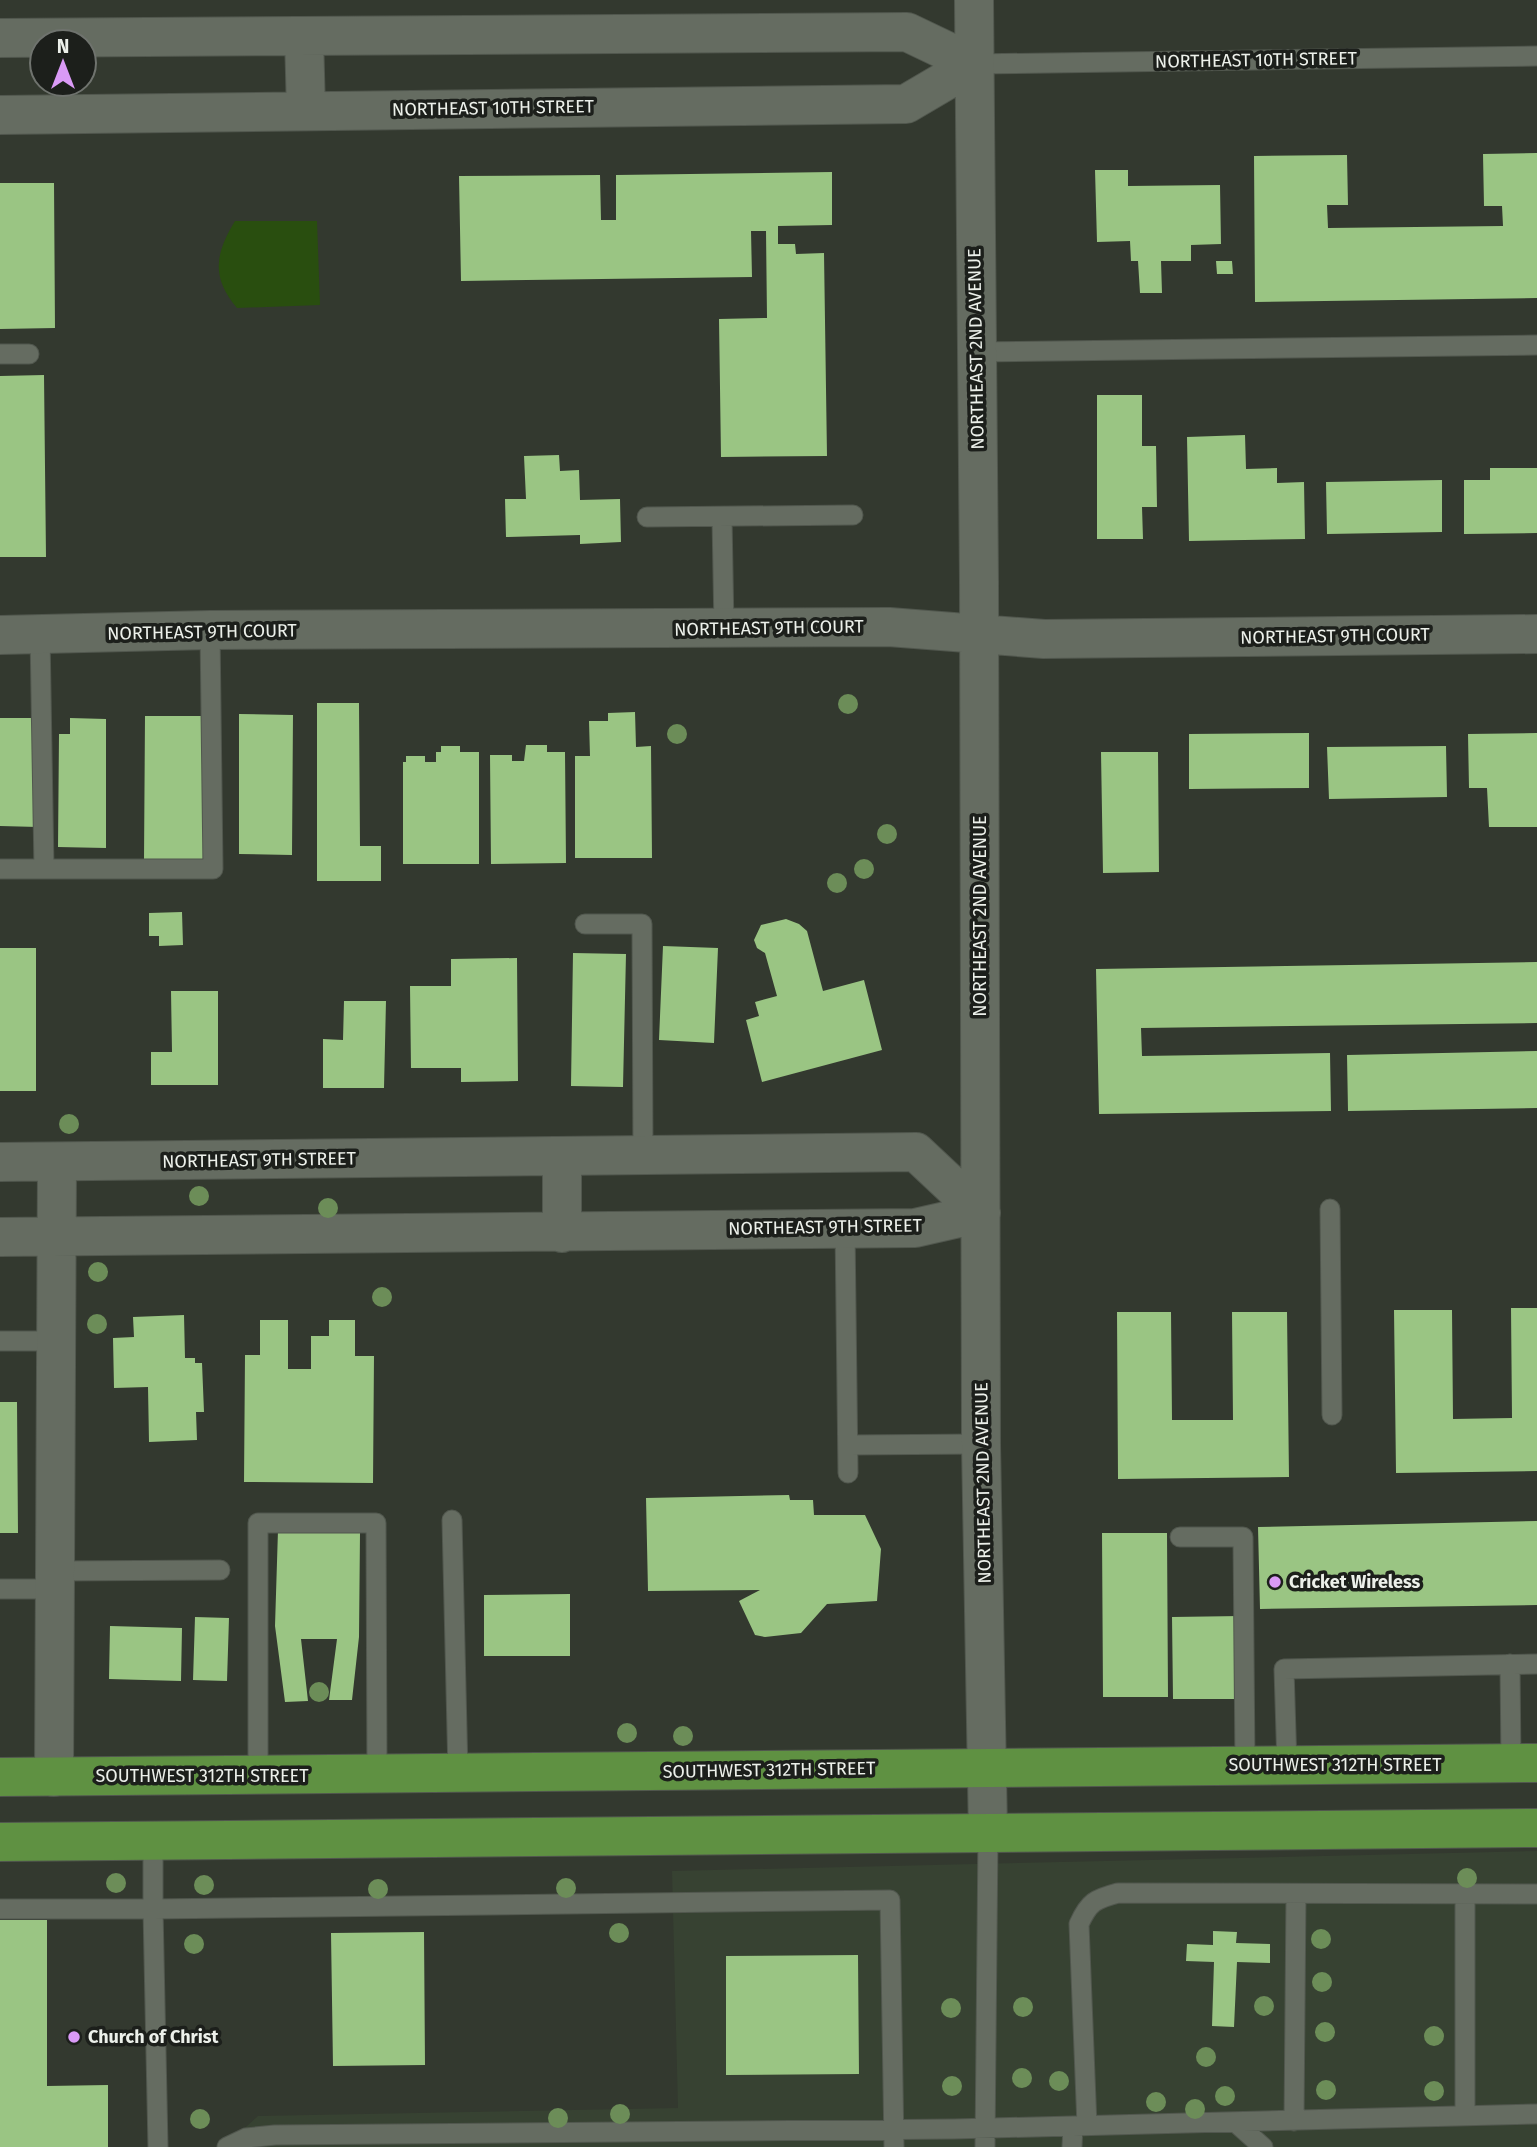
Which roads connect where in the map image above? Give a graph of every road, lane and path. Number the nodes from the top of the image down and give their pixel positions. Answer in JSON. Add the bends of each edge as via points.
{"nodes":[{"id":1,"x":974,"y":0,"type":"edge"},
{"id":2,"x":304,"y":36,"type":"junction"},
{"id":3,"x":0,"y":38,"type":"edge"},
{"id":4,"x":1537,"y":56,"type":"edge"},
{"id":5,"x":974,"y":64,"type":"junction"},
{"id":6,"x":306,"y":111,"type":"junction"},
{"id":7,"x":0,"y":115,"type":"edge"},
{"id":8,"x":1537,"y":345,"type":"edge"},
{"id":9,"x":975,"y":352,"type":"junction"},
{"id":10,"x":0,"y":354,"type":"edge"},
{"id":11,"x":29,"y":354,"type":"dead end"},
{"id":12,"x":853,"y":515,"type":"dead end"},
{"id":13,"x":647,"y":517,"type":"dead end"},
{"id":14,"x":722,"y":517,"type":"junction"},
{"id":15,"x":724,"y":629,"type":"junction"},
{"id":16,"x":210,"y":631,"type":"junction"},
{"id":17,"x":40,"y":634,"type":"junction"},
{"id":18,"x":1537,"y":634,"type":"edge"},
{"id":19,"x":0,"y":635,"type":"edge"},
{"id":20,"x":979,"y":635,"type":"junction"},
{"id":21,"x":0,"y":869,"type":"edge"},
{"id":22,"x":44,"y":869,"type":"junction"},
{"id":23,"x":585,"y":924,"type":"dead end"},
{"id":24,"x":643,"y":1155,"type":"junction"},
{"id":25,"x":562,"y":1156,"type":"junction"},
{"id":26,"x":0,"y":1162,"type":"edge"},
{"id":27,"x":57,"y":1162,"type":"junction"},
{"id":28,"x":1330,"y":1209,"type":"dead end"},
{"id":29,"x":981,"y":1213,"type":"junction"},
{"id":30,"x":845,"y":1228,"type":"junction"},
{"id":31,"x":562,"y":1233,"type":"junction"},
{"id":32,"x":0,"y":1237,"type":"edge"},
{"id":33,"x":57,"y":1237,"type":"junction"},
{"id":34,"x":0,"y":1340,"type":"edge"},
{"id":35,"x":56,"y":1341,"type":"junction"},
{"id":36,"x":1332,"y":1415,"type":"dead end"},
{"id":37,"x":981,"y":1444,"type":"junction"},
{"id":38,"x":848,"y":1445,"type":"junction"},
{"id":39,"x":848,"y":1473,"type":"dead end"},
{"id":40,"x":452,"y":1520,"type":"dead end"},
{"id":41,"x":1180,"y":1537,"type":"dead end"},
{"id":42,"x":220,"y":1570,"type":"dead end"},
{"id":43,"x":55,"y":1580,"type":"junction"},
{"id":44,"x":0,"y":1589,"type":"edge"},
{"id":45,"x":1510,"y":1664,"type":"junction"},
{"id":46,"x":1537,"y":1664,"type":"edge"},
{"id":47,"x":1524,"y":1763,"type":"edge"},
{"id":48,"x":1245,"y":1766,"type":"junction"},
{"id":49,"x":1287,"y":1766,"type":"junction"},
{"id":50,"x":987,"y":1768,"type":"junction"},
{"id":51,"x":458,"y":1773,"type":"junction"},
{"id":52,"x":377,"y":1774,"type":"junction"},
{"id":53,"x":258,"y":1775,"type":"junction"},
{"id":54,"x":0,"y":1777,"type":"edge"},
{"id":55,"x":54,"y":1777,"type":"junction"},
{"id":56,"x":1537,"y":1828,"type":"edge"},
{"id":57,"x":989,"y":1833,"type":"junction"},
{"id":58,"x":153,"y":1840,"type":"junction"},
{"id":59,"x":0,"y":1842,"type":"edge"},
{"id":60,"x":1296,"y":1894,"type":"junction"},
{"id":61,"x":1465,"y":1894,"type":"junction"},
{"id":62,"x":1537,"y":1894,"type":"edge"},
{"id":63,"x":0,"y":1909,"type":"edge"},
{"id":64,"x":153,"y":1909,"type":"junction"},
{"id":65,"x":1537,"y":2114,"type":"edge"},
{"id":66,"x":1465,"y":2116,"type":"junction"},
{"id":67,"x":1294,"y":2121,"type":"junction"},
{"id":68,"x":1236,"y":2122,"type":"junction"},
{"id":69,"x":1080,"y":2126,"type":"junction"},
{"id":70,"x":894,"y":2138,"type":"edge"},
{"id":71,"x":985,"y":2138,"type":"edge"},
{"id":72,"x":158,"y":2147,"type":"edge"},
{"id":73,"x":227,"y":2147,"type":"edge"},
{"id":74,"x":1072,"y":2147,"type":"edge"},
{"id":75,"x":1263,"y":2147,"type":"edge"}],
"edges":[{"from":1,"to":5,"type":"street","name":"NORTHEAST 2ND AVENUE"},
{"from":2,"to":3,"type":"street","name":"NORTHEAST 10TH STREET"},
{"from":2,"to":5,"type":"street","name":"NORTHEAST 10TH STREET","via":[[907,32]]},
{"from":2,"to":6,"type":"street"},
{"from":4,"to":5,"type":"lane","name":"NORTHEAST 10TH STREET"},
{"from":5,"to":6,"type":"street","name":"NORTHEAST 10TH STREET","via":[[906,104]]},
{"from":5,"to":9,"type":"street","name":"NORTHEAST 2ND AVENUE"},
{"from":6,"to":7,"type":"street","name":"NORTHEAST 10TH STREET"},
{"from":8,"to":9,"type":"lane"},
{"from":9,"to":20,"type":"street","name":"NORTHEAST 2ND AVENUE"},
{"from":10,"to":11,"type":"lane"},
{"from":12,"to":14,"type":"lane"},
{"from":13,"to":14,"type":"lane"},
{"from":14,"to":15,"type":"lane"},
{"from":15,"to":16,"type":"street","name":"NORTHEAST 9TH COURT"},
{"from":15,"to":20,"type":"street","name":"NORTHEAST 9TH COURT","via":[[889,627]]},
{"from":16,"to":17,"type":"street","name":"NORTHEAST 9TH COURT"},
{"from":16,"to":22,"type":"lane","via":[[213,869]]},
{"from":17,"to":19,"type":"street","name":"NORTHEAST 9TH COURT"},
{"from":17,"to":22,"type":"lane"},
{"from":18,"to":20,"type":"street","name":"NORTHEAST 9TH COURT","via":[[1062,639]]},
{"from":20,"to":29,"type":"street","name":"NORTHEAST 2ND AVENUE"},
{"from":21,"to":22,"type":"lane"},
{"from":23,"to":24,"type":"lane","via":[[642,924]]},
{"from":24,"to":25,"type":"street","name":"NORTHEAST 9TH STREET"},
{"from":24,"to":29,"type":"street","name":"NORTHEAST 9TH STREET","via":[[916,1152]]},
{"from":25,"to":27,"type":"street","name":"NORTHEAST 9TH STREET"},
{"from":25,"to":31,"type":"street"},
{"from":26,"to":27,"type":"street","name":"NORTHEAST 9TH STREET"},
{"from":27,"to":33,"type":"street"},
{"from":28,"to":36,"type":"lane"},
{"from":29,"to":30,"type":"street","name":"NORTHEAST 9TH STREET","via":[[915,1228]]},
{"from":29,"to":37,"type":"street","name":"NORTHEAST 2ND AVENUE"},
{"from":30,"to":31,"type":"street","name":"NORTHEAST 9TH STREET"},
{"from":30,"to":38,"type":"lane"},
{"from":31,"to":33,"type":"street","name":"NORTHEAST 9TH STREET"},
{"from":32,"to":33,"type":"street","name":"NORTHEAST 9TH STREET"},
{"from":33,"to":35,"type":"street"},
{"from":34,"to":35,"type":"lane"},
{"from":35,"to":43,"type":"street"},
{"from":37,"to":38,"type":"lane"},
{"from":37,"to":50,"type":"street","name":"NORTHEAST 2ND AVENUE"},
{"from":38,"to":39,"type":"lane"},
{"from":40,"to":51,"type":"lane"},
{"from":41,"to":48,"type":"lane","via":[[1243,1537]]},
{"from":42,"to":43,"type":"lane"},
{"from":43,"to":44,"type":"lane"},
{"from":43,"to":55,"type":"street"},
{"from":45,"to":46,"type":"lane"},
{"from":45,"to":47,"type":"lane"},
{"from":45,"to":49,"type":"lane","via":[[1284,1669]]},
{"from":47,"to":49,"type":"highway","name":"SOUTHWEST 312TH STREET"},
{"from":48,"to":49,"type":"highway","name":"SOUTHWEST 312TH STREET"},
{"from":48,"to":50,"type":"highway","name":"SOUTHWEST 312TH STREET"},
{"from":50,"to":51,"type":"highway","name":"SOUTHWEST 312TH STREET"},
{"from":50,"to":57,"type":"street","name":"NORTHEAST 2ND AVENUE"},
{"from":51,"to":52,"type":"highway","name":"SOUTHWEST 312TH STREET"},
{"from":52,"to":53,"type":"highway","name":"SOUTHWEST 312TH STREET"},
{"from":52,"to":53,"type":"lane","via":[[376,1523],[258,1523]]},
{"from":53,"to":55,"type":"highway","name":"SOUTHWEST 312TH STREET"},
{"from":54,"to":55,"type":"highway","name":"SOUTHWEST 312TH STREET"},
{"from":56,"to":57,"type":"highway"},
{"from":57,"to":58,"type":"highway"},
{"from":57,"to":71,"type":"lane"},
{"from":58,"to":59,"type":"highway"},
{"from":58,"to":64,"type":"lane"},
{"from":60,"to":61,"type":"lane"},
{"from":60,"to":67,"type":"lane"},
{"from":60,"to":69,"type":"lane","via":[[1118,1893],[1097,1898],[1079,1924]]},
{"from":61,"to":62,"type":"lane"},
{"from":61,"to":66,"type":"lane"},
{"from":63,"to":64,"type":"lane"},
{"from":64,"to":70,"type":"lane","via":[[890,1900]]},
{"from":64,"to":72,"type":"lane"},
{"from":65,"to":66,"type":"lane"},
{"from":66,"to":67,"type":"lane"},
{"from":67,"to":68,"type":"lane"},
{"from":68,"to":69,"type":"lane"},
{"from":68,"to":75,"type":"lane"},
{"from":69,"to":71,"type":"lane"},
{"from":69,"to":74,"type":"lane"},
{"from":70,"to":71,"type":"lane"},
{"from":70,"to":73,"type":"lane","via":[[275,2135],[246,2138]]}]}
